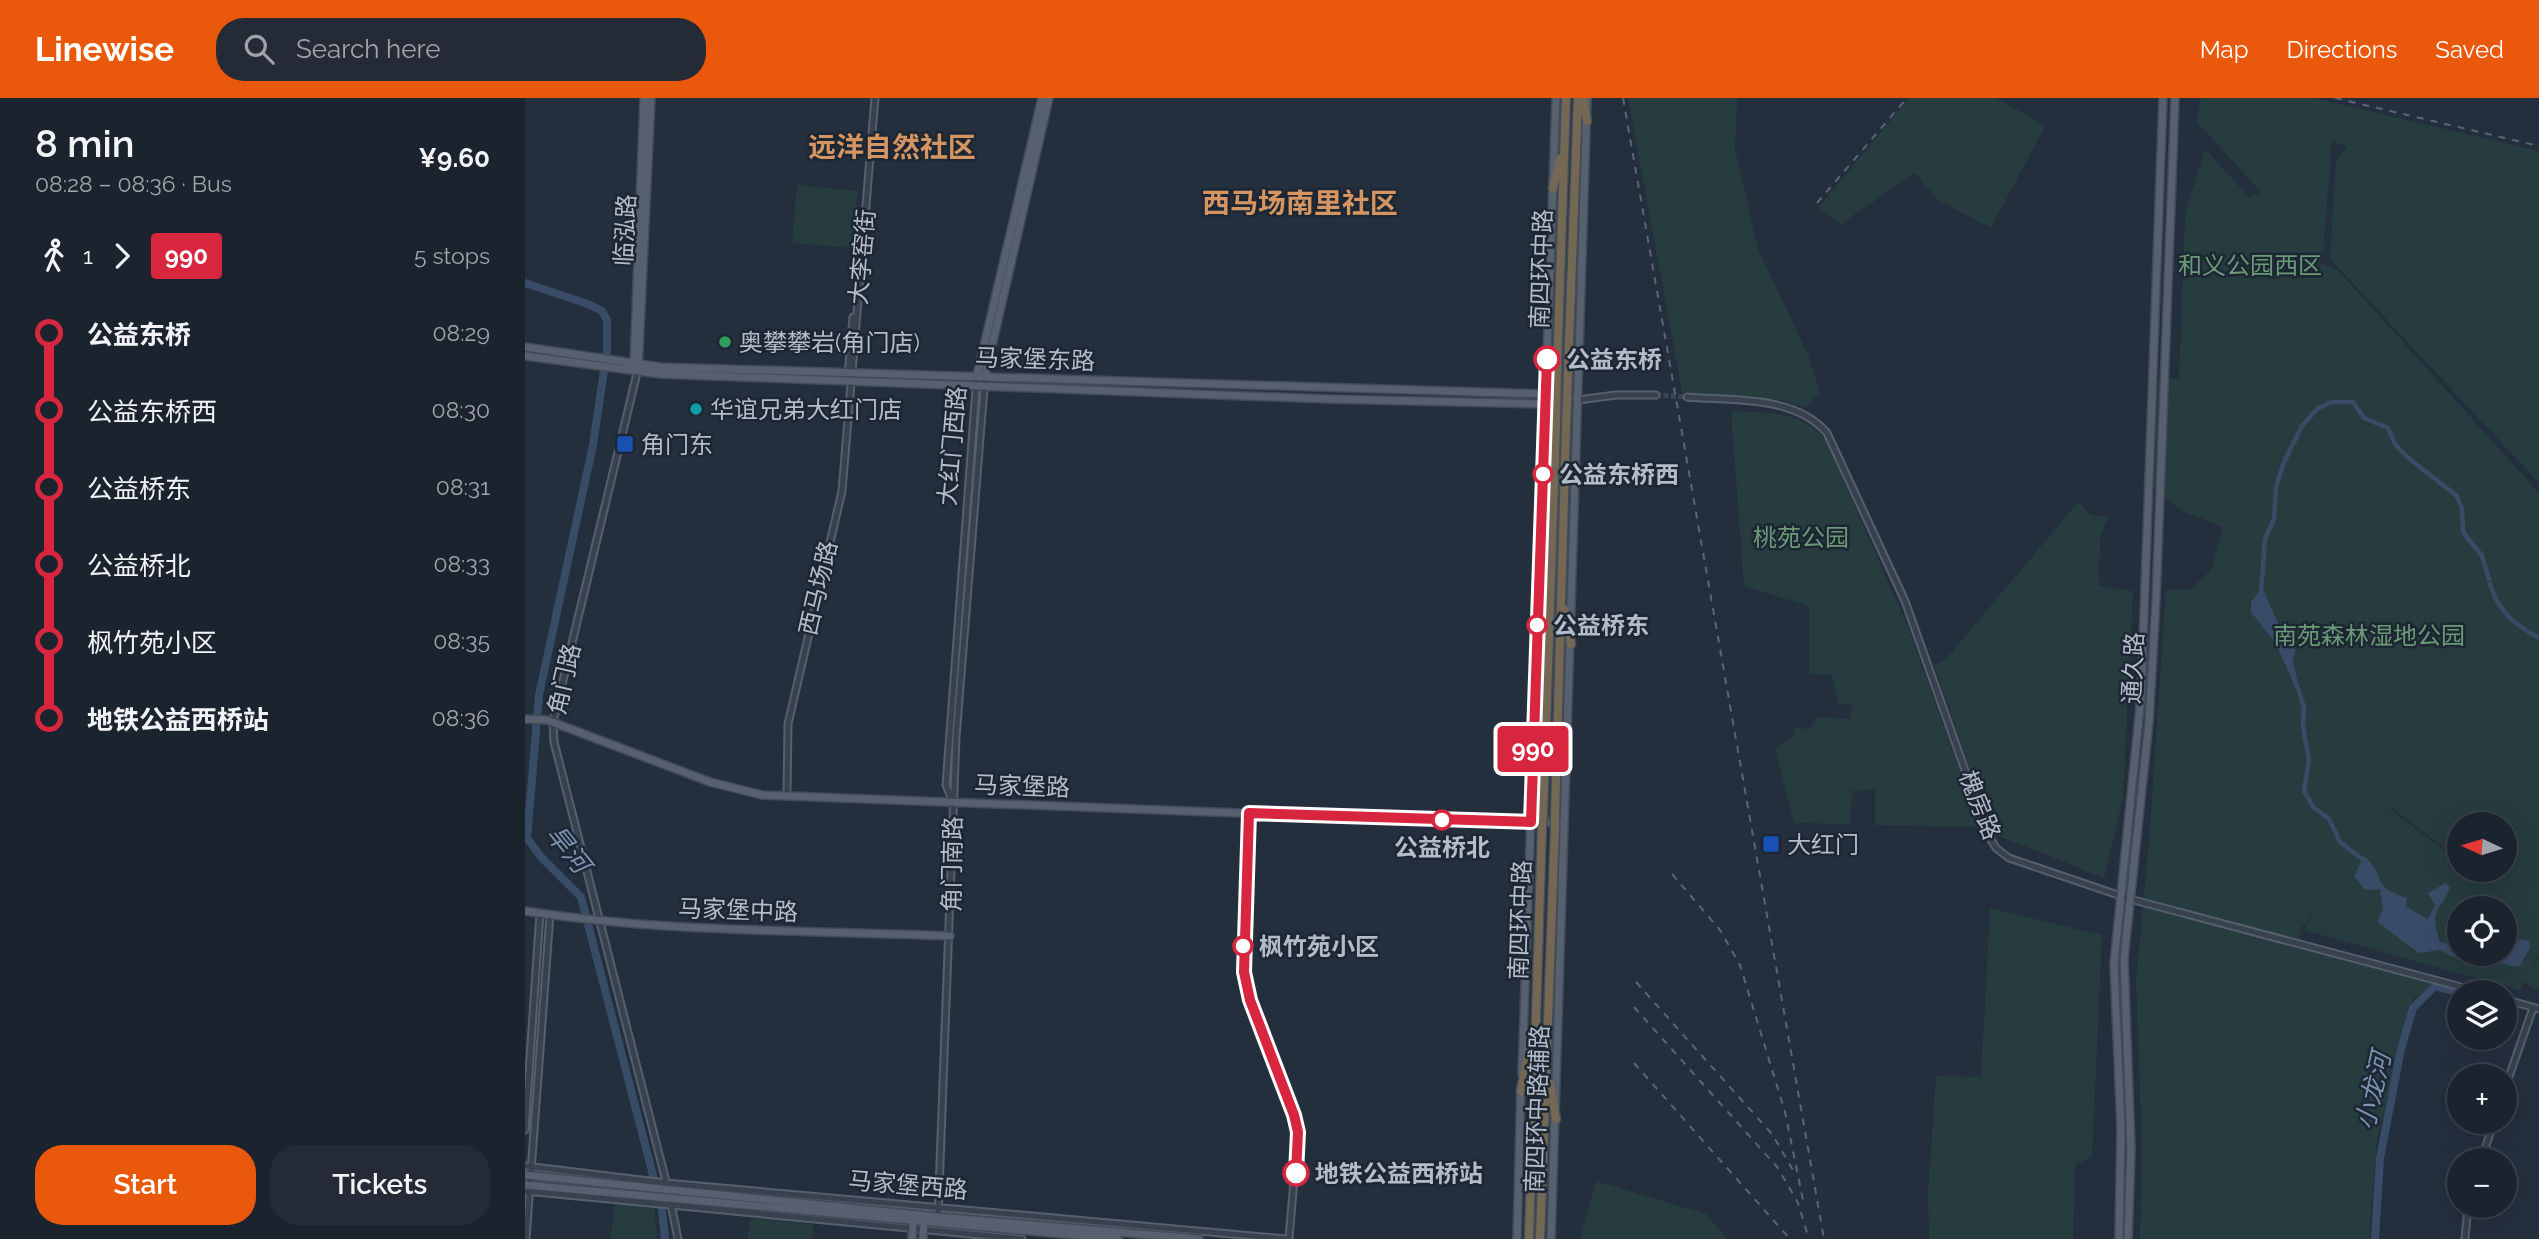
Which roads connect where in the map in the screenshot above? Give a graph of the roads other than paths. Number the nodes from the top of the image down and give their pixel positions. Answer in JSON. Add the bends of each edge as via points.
{"nodes":[{"id":1,"x":644,"y":98,"type":"edge"},
{"id":2,"x":651,"y":98,"type":"edge"},
{"id":3,"x":875,"y":98,"type":"edge"},
{"id":4,"x":1042,"y":98,"type":"edge"},
{"id":5,"x":1049,"y":98,"type":"edge"},
{"id":6,"x":1556,"y":98,"type":"edge"},
{"id":7,"x":1566,"y":98,"type":"edge"},
{"id":8,"x":1582,"y":98,"type":"edge"},
{"id":9,"x":2163,"y":98,"type":"edge"},
{"id":10,"x":2175,"y":98,"type":"edge"},
{"id":11,"x":1587,"y":121,"type":"joint"},
{"id":12,"x":1565,"y":145,"type":"junction"},
{"id":13,"x":1553,"y":188,"type":"junction"},
{"id":14,"x":525,"y":347,"type":"edge"},
{"id":15,"x":525,"y":356,"type":"edge"},
{"id":16,"x":636,"y":367,"type":"junction"},
{"id":17,"x":850,"y":376,"type":"junction"},
{"id":18,"x":981,"y":376,"type":"junction"},
{"id":19,"x":979,"y":386,"type":"junction"},
{"id":20,"x":1546,"y":394,"type":"junction"},
{"id":21,"x":1656,"y":396,"type":"tunnel mouth"},
{"id":22,"x":1687,"y":397,"type":"tunnel mouth"},
{"id":23,"x":1578,"y":400,"type":"junction"},
{"id":24,"x":1546,"y":404,"type":"junction"},
{"id":25,"x":1545,"y":419,"type":"junction"},
{"id":26,"x":1577,"y":420,"type":"junction"},
{"id":27,"x":1538,"y":592,"type":"junction"},
{"id":28,"x":1561,"y":593,"type":"junction"},
{"id":29,"x":1548,"y":615,"type":"junction"},
{"id":30,"x":1570,"y":644,"type":"junction"},
{"id":31,"x":525,"y":719,"type":"edge"},
{"id":32,"x":550,"y":721,"type":"junction"},
{"id":33,"x":787,"y":795,"type":"junction"},
{"id":34,"x":954,"y":802,"type":"junction"},
{"id":35,"x":1249,"y":813,"type":"junction"},
{"id":36,"x":1531,"y":822,"type":"junction"},
{"id":37,"x":1566,"y":822,"type":"junction"},
{"id":38,"x":2119,"y":896,"type":"junction"},
{"id":39,"x":2130,"y":899,"type":"junction"},
{"id":40,"x":525,"y":911,"type":"edge"},
{"id":41,"x":540,"y":913,"type":"junction"},
{"id":42,"x":550,"y":915,"type":"junction"},
{"id":43,"x":598,"y":922,"type":"junction"},
{"id":44,"x":950,"y":936,"type":"junction"},
{"id":45,"x":2447,"y":983,"type":"edge"},
{"id":46,"x":2517,"y":1003,"type":"edge"},
{"id":47,"x":2536,"y":1009,"type":"edge"},
{"id":48,"x":1537,"y":1011,"type":"junction"},
{"id":49,"x":1547,"y":1064,"type":"junction"},
{"id":50,"x":2515,"y":1064,"type":"edge"},
{"id":51,"x":1521,"y":1091,"type":"junction"},
{"id":52,"x":1556,"y":1119,"type":"junction"},
{"id":53,"x":525,"y":1130,"type":"edge"},
{"id":54,"x":527,"y":1171,"type":"edge"},
{"id":55,"x":527,"y":1188,"type":"edge"},
{"id":56,"x":647,"y":1192,"type":"junction"},
{"id":57,"x":667,"y":1193,"type":"junction"},
{"id":58,"x":939,"y":1207,"type":"junction"},
{"id":59,"x":938,"y":1217,"type":"junction"},
{"id":60,"x":2467,"y":1218,"type":"edge"},
{"id":61,"x":913,"y":1230,"type":"edge"},
{"id":62,"x":923,"y":1231,"type":"edge"},
{"id":63,"x":526,"y":1239,"type":"edge"},
{"id":64,"x":678,"y":1239,"type":"edge"},
{"id":65,"x":1022,"y":1239,"type":"edge"},
{"id":66,"x":1118,"y":1239,"type":"edge"},
{"id":67,"x":1199,"y":1239,"type":"edge"},
{"id":68,"x":1288,"y":1239,"type":"edge"},
{"id":69,"x":1517,"y":1239,"type":"edge"},
{"id":70,"x":1529,"y":1239,"type":"edge"},
{"id":71,"x":1540,"y":1239,"type":"edge"},
{"id":72,"x":1551,"y":1239,"type":"edge"},
{"id":73,"x":2119,"y":1239,"type":"edge"},
{"id":74,"x":2128,"y":1239,"type":"edge"},
{"id":75,"x":2465,"y":1239,"type":"edge"}],
"edges":[{"from":1,"to":16,"type":"main road","name":"临泓路"},
{"from":2,"to":16,"type":"main road","name":"临泓路"},
{"from":3,"to":17,"type":"street","name":"大李窑街"},
{"from":4,"to":18,"type":"main road","name":"大红门西路"},
{"from":5,"to":18,"type":"main road","name":"大红门西路"},
{"from":6,"to":13,"type":"main road","name":"南四环中路辅路"},
{"from":7,"to":12,"type":"highway","name":"南四环中路"},
{"from":8,"to":11,"type":"highway"},
{"from":8,"to":28,"type":"highway","name":"南四环中路","bridge":true},
{"from":9,"to":38,"type":"main road","name":"通久路","via":[[2141,697]]},
{"from":10,"to":39,"type":"main road","name":"通久路","via":[[2156,600],[2149,722]]},
{"from":11,"to":23,"type":"main road","name":"南四环中路辅路"},
{"from":12,"to":13,"type":"highway"},
{"from":12,"to":29,"type":"highway","name":"南四环中路","bridge":true},
{"from":13,"to":20,"type":"main road","name":"南四环中路辅路"},
{"from":14,"to":16,"type":"main road","name":"马家堡东路"},
{"from":15,"to":16,"type":"main road","name":"马家堡东路","via":[[619,370]]},
{"from":16,"to":17,"type":"main road","name":"马家堡东路"},
{"from":16,"to":32,"type":"street","name":"角门路"},
{"from":17,"to":18,"type":"main road","name":"马家堡东路"},
{"from":17,"to":19,"type":"main road","name":"马家堡东路"},
{"from":17,"to":33,"type":"street","name":"西马场路","via":[[842,491],[788,724]]},
{"from":18,"to":19,"type":"street","name":"大红门西路"},
{"from":18,"to":20,"type":"main road","name":"马家堡东路"},
{"from":19,"to":24,"type":"main road","name":"马家堡东路"},
{"from":19,"to":34,"type":"street","name":"角门南路"},
{"from":20,"to":23,"type":"main road","name":"马家堡东路"},
{"from":20,"to":24,"type":"main road","name":"南四环中路辅路"},
{"from":21,"to":23,"type":"street"},
{"from":22,"to":38,"type":"street","name":"槐房路","via":[[1779,405],[1822,428],[1905,601],[1996,848],[2025,866]]},
{"from":23,"to":24,"type":"main road","name":"马家堡东路"},
{"from":23,"to":26,"type":"main road","name":"南四环中路辅路"},
{"from":24,"to":25,"type":"main road","name":"南四环中路辅路"},
{"from":25,"to":26,"type":"street"},
{"from":25,"to":27,"type":"main road","name":"南四环中路辅路"},
{"from":26,"to":30,"type":"main road","name":"南四环中路辅路"},
{"from":27,"to":29,"type":"highway"},
{"from":27,"to":36,"type":"main road","name":"南四环中路辅路"},
{"from":28,"to":30,"type":"highway"},
{"from":28,"to":49,"type":"highway","name":"南四环中路","bridge":true},
{"from":29,"to":48,"type":"highway","name":"南四环中路","bridge":true},
{"from":30,"to":37,"type":"main road","name":"南四环中路辅路"},
{"from":31,"to":32,"type":"main road","name":"马家堡路"},
{"from":32,"to":33,"type":"main road","name":"马家堡路","via":[[710,782],[762,795]]},
{"from":32,"to":43,"type":"street","name":"角门路"},
{"from":33,"to":34,"type":"main road","name":"马家堡路"},
{"from":34,"to":35,"type":"main road","name":"马家堡路"},
{"from":34,"to":44,"type":"street","name":"角门南路"},
{"from":35,"to":36,"type":"main road","name":"马家堡路"},
{"from":35,"to":68,"type":"street","via":[[1244,972],[1298,1132]]},
{"from":36,"to":37,"type":"main road","name":"马家堡路"},
{"from":36,"to":51,"type":"main road","name":"南四环中路辅路"},
{"from":37,"to":52,"type":"main road","name":"南四环中路辅路"},
{"from":38,"to":39,"type":"street","name":"槐房路"},
{"from":38,"to":73,"type":"main road","name":"通久路","via":[[2114,964],[2121,1128]]},
{"from":39,"to":45,"type":"street","name":"槐房路"},
{"from":39,"to":74,"type":"main road","name":"通久路","via":[[2124,959],[2131,1149]]},
{"from":40,"to":41,"type":"main road","name":"马家堡中路"},
{"from":41,"to":42,"type":"main road","name":"马家堡中路"},
{"from":41,"to":53,"type":"street"},
{"from":42,"to":43,"type":"main road","name":"马家堡中路"},
{"from":42,"to":54,"type":"street"},
{"from":43,"to":44,"type":"main road","name":"马家堡中路"},
{"from":43,"to":57,"type":"street","name":"角门路"},
{"from":44,"to":58,"type":"street","name":"角门南路"},
{"from":46,"to":47,"type":"street"},
{"from":47,"to":50,"type":"street"},
{"from":48,"to":51,"type":"highway"},
{"from":48,"to":70,"type":"highway","name":"南四环中路"},
{"from":49,"to":52,"type":"highway"},
{"from":49,"to":71,"type":"highway","name":"南四环中路"},
{"from":51,"to":69,"type":"main road","name":"南四环中路辅路"},
{"from":52,"to":72,"type":"main road","name":"南四环中路辅路"},
{"from":54,"to":55,"type":"street"},
{"from":54,"to":56,"type":"main road","name":"马家堡西路"},
{"from":55,"to":56,"type":"main road","name":"马家堡西路"},
{"from":55,"to":63,"type":"street"},
{"from":56,"to":57,"type":"main road","name":"马家堡西路"},
{"from":56,"to":57,"type":"street","name":"马家堡西路"},
{"from":57,"to":58,"type":"street","name":"马家堡西路"},
{"from":57,"to":59,"type":"main road","name":"马家堡西路"},
{"from":57,"to":61,"type":"main road","name":"马家堡西路"},
{"from":57,"to":64,"type":"street","name":"角门路"},
{"from":58,"to":59,"type":"street","name":"角门南路"},
{"from":58,"to":68,"type":"street","name":"马家堡西路"},
{"from":59,"to":67,"type":"main road","name":"马家堡西路"},
{"from":60,"to":75,"type":"street"},
{"from":61,"to":62,"type":"main road","name":"马家堡西路"},
{"from":62,"to":65,"type":"street","name":"马家堡西路"},
{"from":62,"to":66,"type":"main road","name":"马家堡西路"}]}
